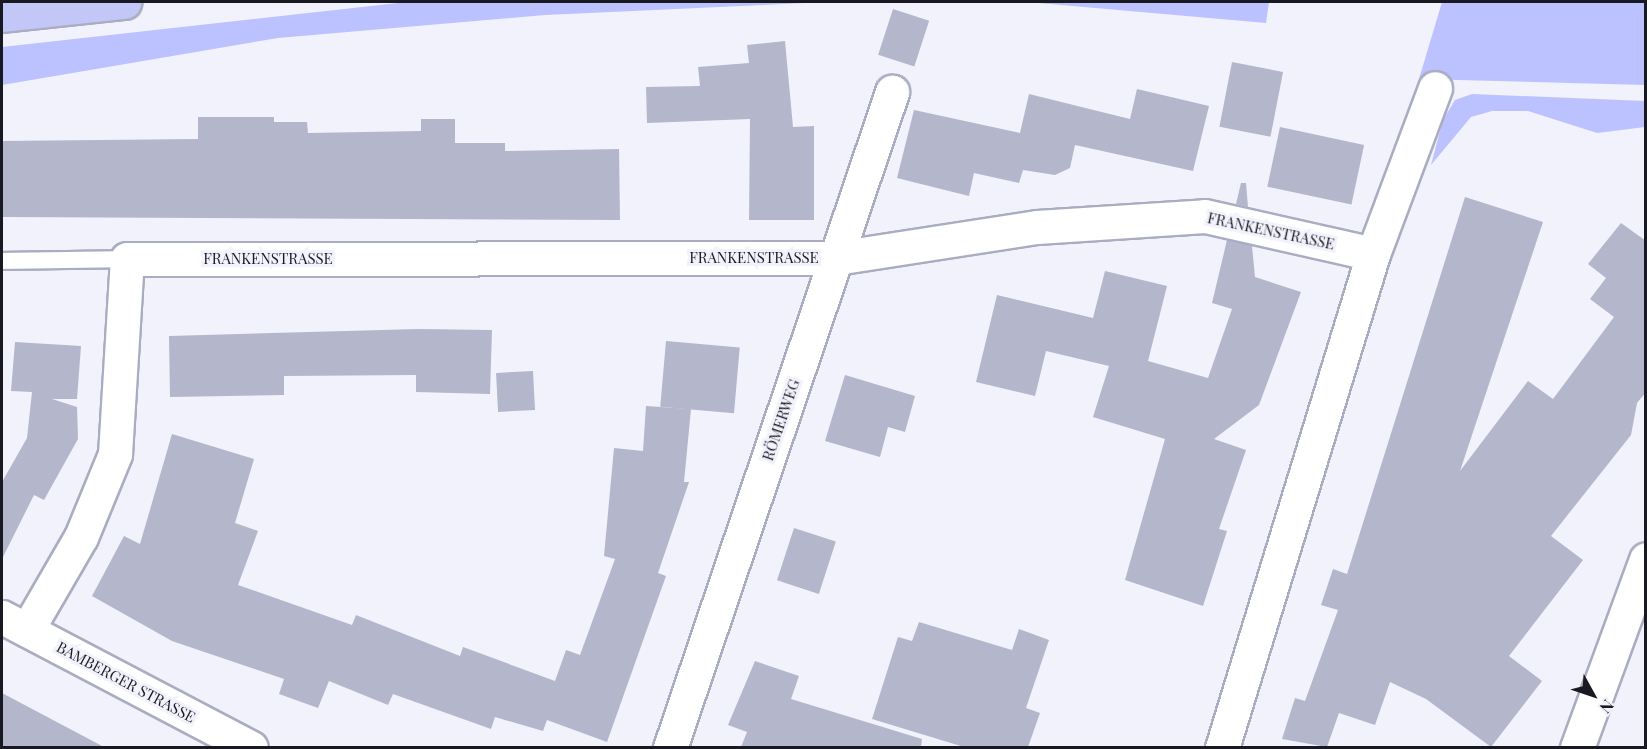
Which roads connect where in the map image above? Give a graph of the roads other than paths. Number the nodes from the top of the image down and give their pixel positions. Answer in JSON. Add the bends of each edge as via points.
{"nodes":[{"id":1,"x":124,"y":2,"type":"edge"},
{"id":2,"x":2,"y":15,"type":"edge"},
{"id":3,"x":1435,"y":88,"type":"dead end"},
{"id":4,"x":892,"y":92,"type":"dead end"},
{"id":5,"x":1373,"y":254,"type":"junction"},
{"id":6,"x":836,"y":258,"type":"junction"},
{"id":7,"x":127,"y":259,"type":"junction"},
{"id":8,"x":2,"y":261,"type":"edge"},
{"id":9,"x":1646,"y":559,"type":"edge"},
{"id":10,"x":14,"y":624,"type":"edge"},
{"id":11,"x":251,"y":747,"type":"edge"},
{"id":12,"x":670,"y":747,"type":"edge"},
{"id":13,"x":1222,"y":747,"type":"edge"},
{"id":14,"x":1577,"y":747,"type":"edge"}],
"edges":[{"from":1,"to":2,"type":"main road"},
{"from":3,"to":5,"type":"street"},
{"from":4,"to":6,"type":"street","name":"RÖMERWEG"},
{"from":5,"to":6,"type":"street","name":"FRANKENSTRASSE","via":[[1205,216],[1037,227]]},
{"from":5,"to":13,"type":"street"},
{"from":6,"to":7,"type":"street","name":"FRANKENSTRASSE"},
{"from":6,"to":12,"type":"street","name":"RÖMERWEG"},
{"from":7,"to":8,"type":"lane","name":"FRANKENSTRASSE"},
{"from":7,"to":10,"type":"street","via":[[115,454],[81,537]]},
{"from":9,"to":14,"type":"street"},
{"from":10,"to":11,"type":"street","name":"BAMBERGER STRASSE"}]}
